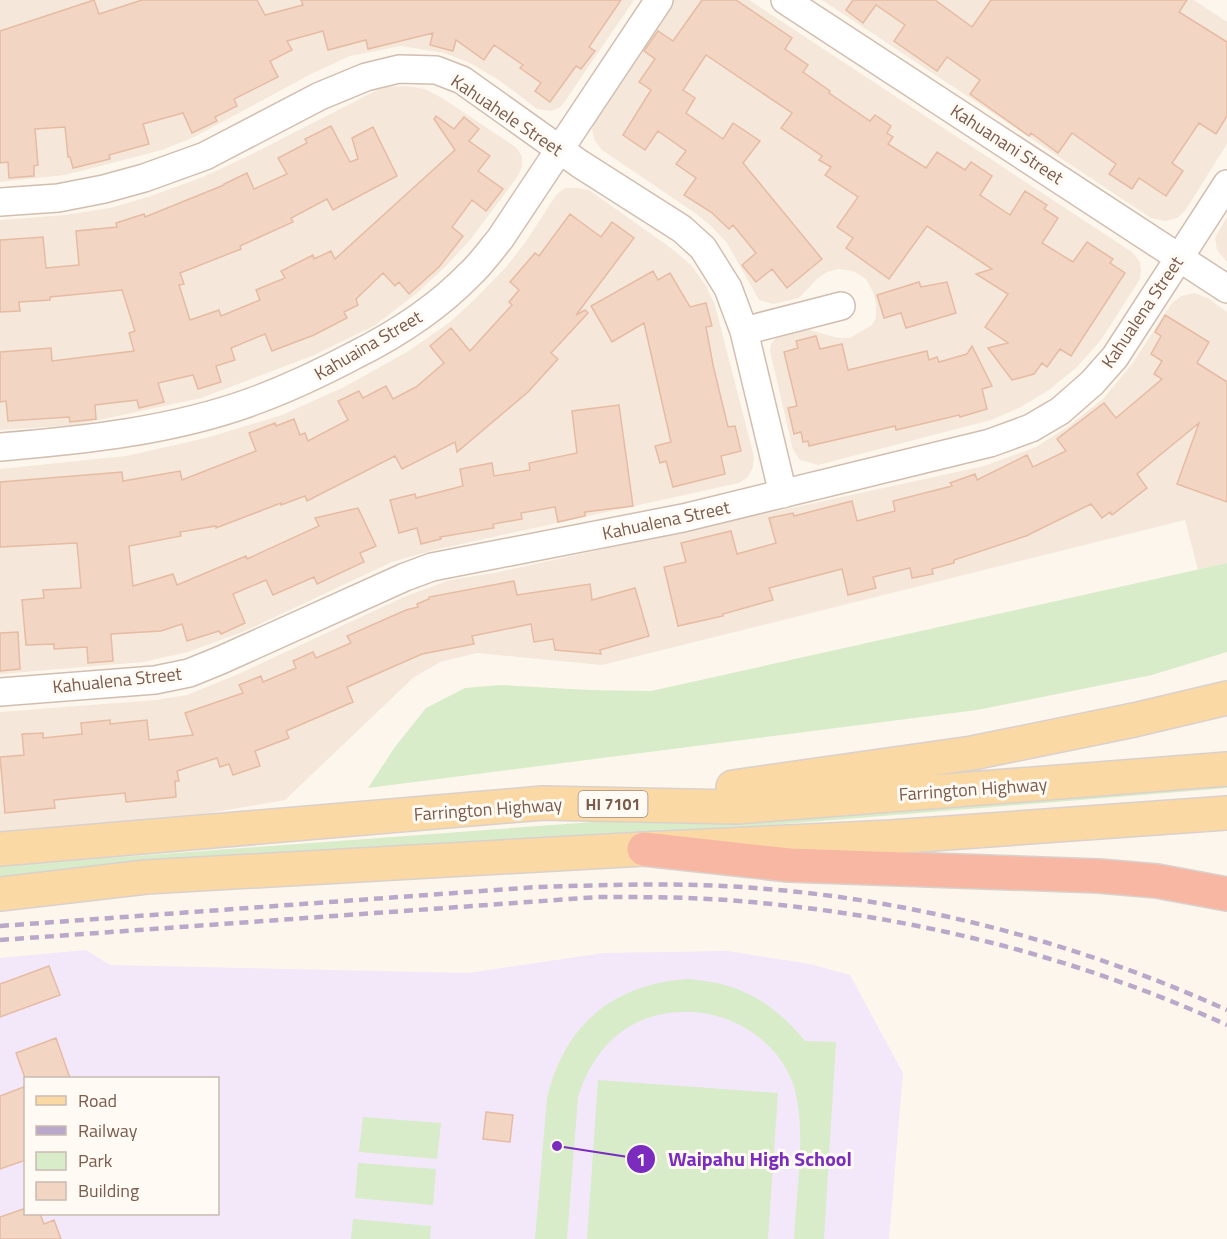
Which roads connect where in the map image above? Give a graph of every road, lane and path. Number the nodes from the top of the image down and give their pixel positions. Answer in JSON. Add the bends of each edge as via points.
{"nodes":[{"id":1,"x":659,"y":0,"type":"edge"},
{"id":2,"x":785,"y":0,"type":"edge"},
{"id":3,"x":560,"y":150,"type":"junction"},
{"id":4,"x":1227,"y":184,"type":"edge"},
{"id":5,"x":0,"y":202,"type":"edge"},
{"id":6,"x":1181,"y":257,"type":"junction"},
{"id":7,"x":1227,"y":289,"type":"edge"},
{"id":8,"x":841,"y":306,"type":"dead end"},
{"id":9,"x":744,"y":331,"type":"junction"},
{"id":10,"x":0,"y":447,"type":"edge"},
{"id":11,"x":783,"y":494,"type":"junction"},
{"id":12,"x":0,"y":692,"type":"edge"},
{"id":13,"x":1227,"y":698,"type":"edge"},
{"id":14,"x":1227,"y":769,"type":"edge"},
{"id":15,"x":543,"y":803,"type":"junction"},
{"id":16,"x":1227,"y":813,"type":"edge"},
{"id":17,"x":0,"y":849,"type":"edge"},
{"id":18,"x":644,"y":849,"type":"junction"},
{"id":19,"x":0,"y":894,"type":"edge"},
{"id":20,"x":1227,"y":894,"type":"edge"}],
"edges":[{"from":1,"to":3,"type":"street","name":"Kahuaina Street"},
{"from":2,"to":6,"type":"street","name":"Kahuanani Street"},
{"from":3,"to":5,"type":"street","name":"Kahuahele Street","via":[[462,80],[436,70],[399,69],[338,88],[205,156],[144,178],[58,198]]},
{"from":3,"to":9,"type":"street","name":"Kahuahele Street","via":[[682,229],[703,248],[728,288]]},
{"from":3,"to":10,"type":"street","name":"Kahuaina Street","via":[[500,239],[470,274],[432,309],[381,342],[318,375],[250,403],[196,418],[107,436]]},
{"from":4,"to":6,"type":"street","name":"Kahualena Street"},
{"from":6,"to":7,"type":"street","name":"Kahuanani Street"},
{"from":6,"to":11,"type":"street","name":"Kahualena Street","via":[[1115,357],[1060,411],[1031,428],[990,443]]},
{"from":8,"to":9,"type":"street"},
{"from":9,"to":11,"type":"street","name":"Kahuahele Street"},
{"from":11,"to":12,"type":"street","name":"Kahualena Street","via":[[683,518],[432,567],[189,673],[155,680]]},
{"from":13,"to":15,"type":"main road","via":[[972,753],[704,791]]},
{"from":14,"to":15,"type":"main road","name":"Farrington Highway","number":"HI 7101","via":[[736,807]]},
{"from":15,"to":17,"type":"main road","name":"Farrington Highway","number":"HI 7101"},
{"from":16,"to":18,"type":"main road","via":[[891,837]]},
{"from":18,"to":19,"type":"main road","via":[[146,877]]},
{"from":18,"to":20,"type":"highway","via":[[789,865],[1099,876],[1157,881]]}]}
